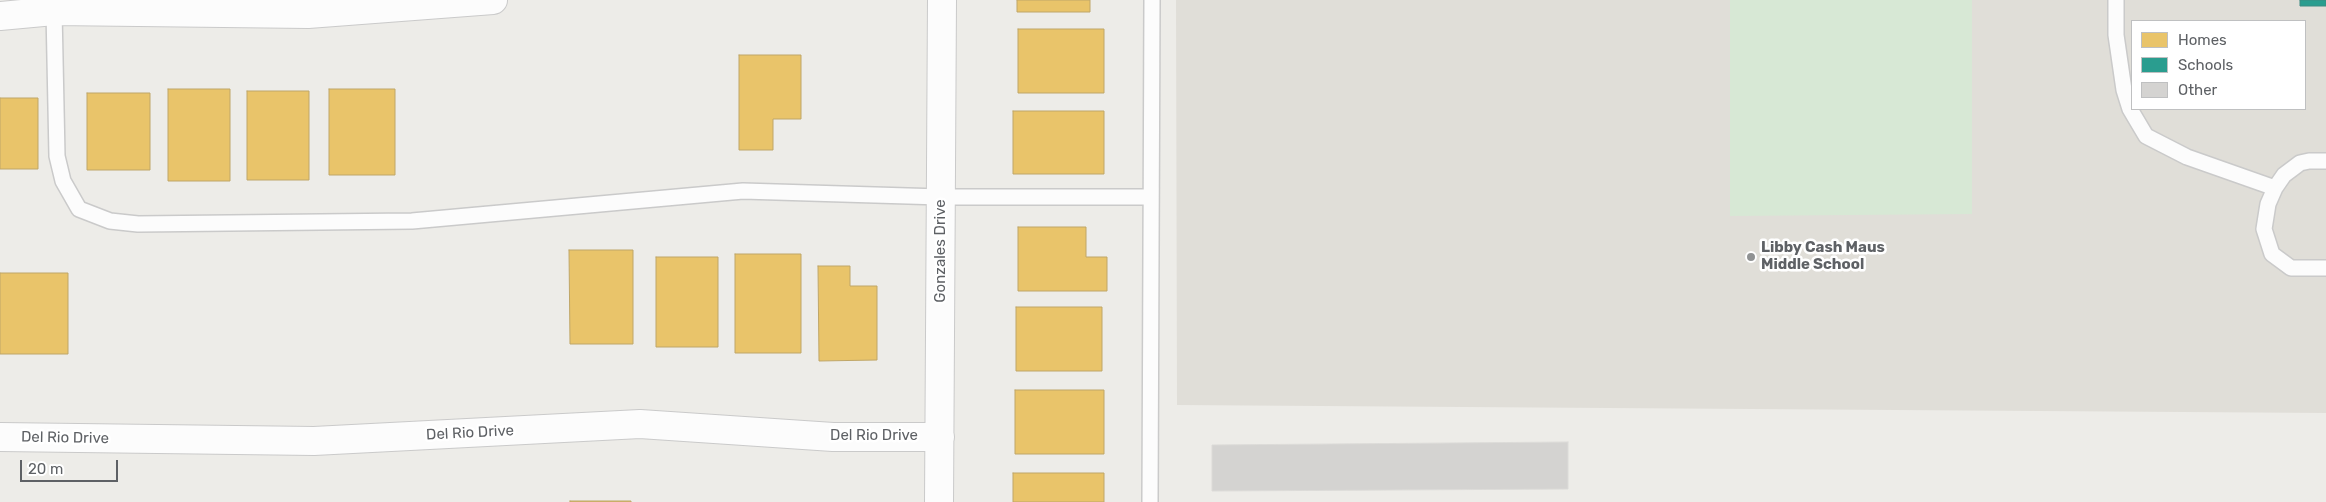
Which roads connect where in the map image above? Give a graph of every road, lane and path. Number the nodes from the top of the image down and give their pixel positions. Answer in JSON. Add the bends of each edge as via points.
{"nodes":[{"id":1,"x":493,"y":0,"type":"edge"},
{"id":2,"x":942,"y":0,"type":"edge"},
{"id":3,"x":1152,"y":0,"type":"edge"},
{"id":4,"x":2116,"y":0,"type":"edge"},
{"id":5,"x":54,"y":10,"type":"junction"},
{"id":6,"x":0,"y":16,"type":"edge"},
{"id":7,"x":2131,"y":110,"type":"edge"},
{"id":8,"x":2131,"y":110,"type":"edge"},
{"id":9,"x":2326,"y":161,"type":"edge"},
{"id":10,"x":2275,"y":188,"type":"junction"},
{"id":11,"x":941,"y":197,"type":"junction"},
{"id":12,"x":1151,"y":197,"type":"junction"},
{"id":13,"x":2326,"y":268,"type":"edge"},
{"id":14,"x":940,"y":436,"type":"junction"},
{"id":15,"x":0,"y":437,"type":"edge"},
{"id":16,"x":939,"y":502,"type":"edge"},
{"id":17,"x":1150,"y":502,"type":"edge"}],
"edges":[{"from":1,"to":5,"type":"street","via":[[308,14]]},
{"from":2,"to":11,"type":"street","name":"Gonzales Drive"},
{"from":3,"to":12,"type":"lane"},
{"from":4,"to":7,"type":"lane","via":[[2116,35],[2124,90]]},
{"from":5,"to":6,"type":"street"},
{"from":5,"to":11,"type":"lane","via":[[57,156],[63,181],[79,209],[110,221],[138,224],[412,221],[743,191]]},
{"from":8,"to":10,"type":"lane","via":[[2146,136],[2187,157]]},
{"from":9,"to":10,"type":"lane","via":[[2300,164],[2284,175]]},
{"from":10,"to":13,"type":"lane","via":[[2268,204],[2264,229],[2272,254],[2290,268]]},
{"from":11,"to":12,"type":"lane"},
{"from":11,"to":14,"type":"street","name":"Gonzales Drive"},
{"from":12,"to":17,"type":"lane"},
{"from":14,"to":15,"type":"street","name":"Del Rio Drive","via":[[833,437],[640,424],[314,441]]},
{"from":14,"to":16,"type":"street","name":"Gonzales Drive"}]}
